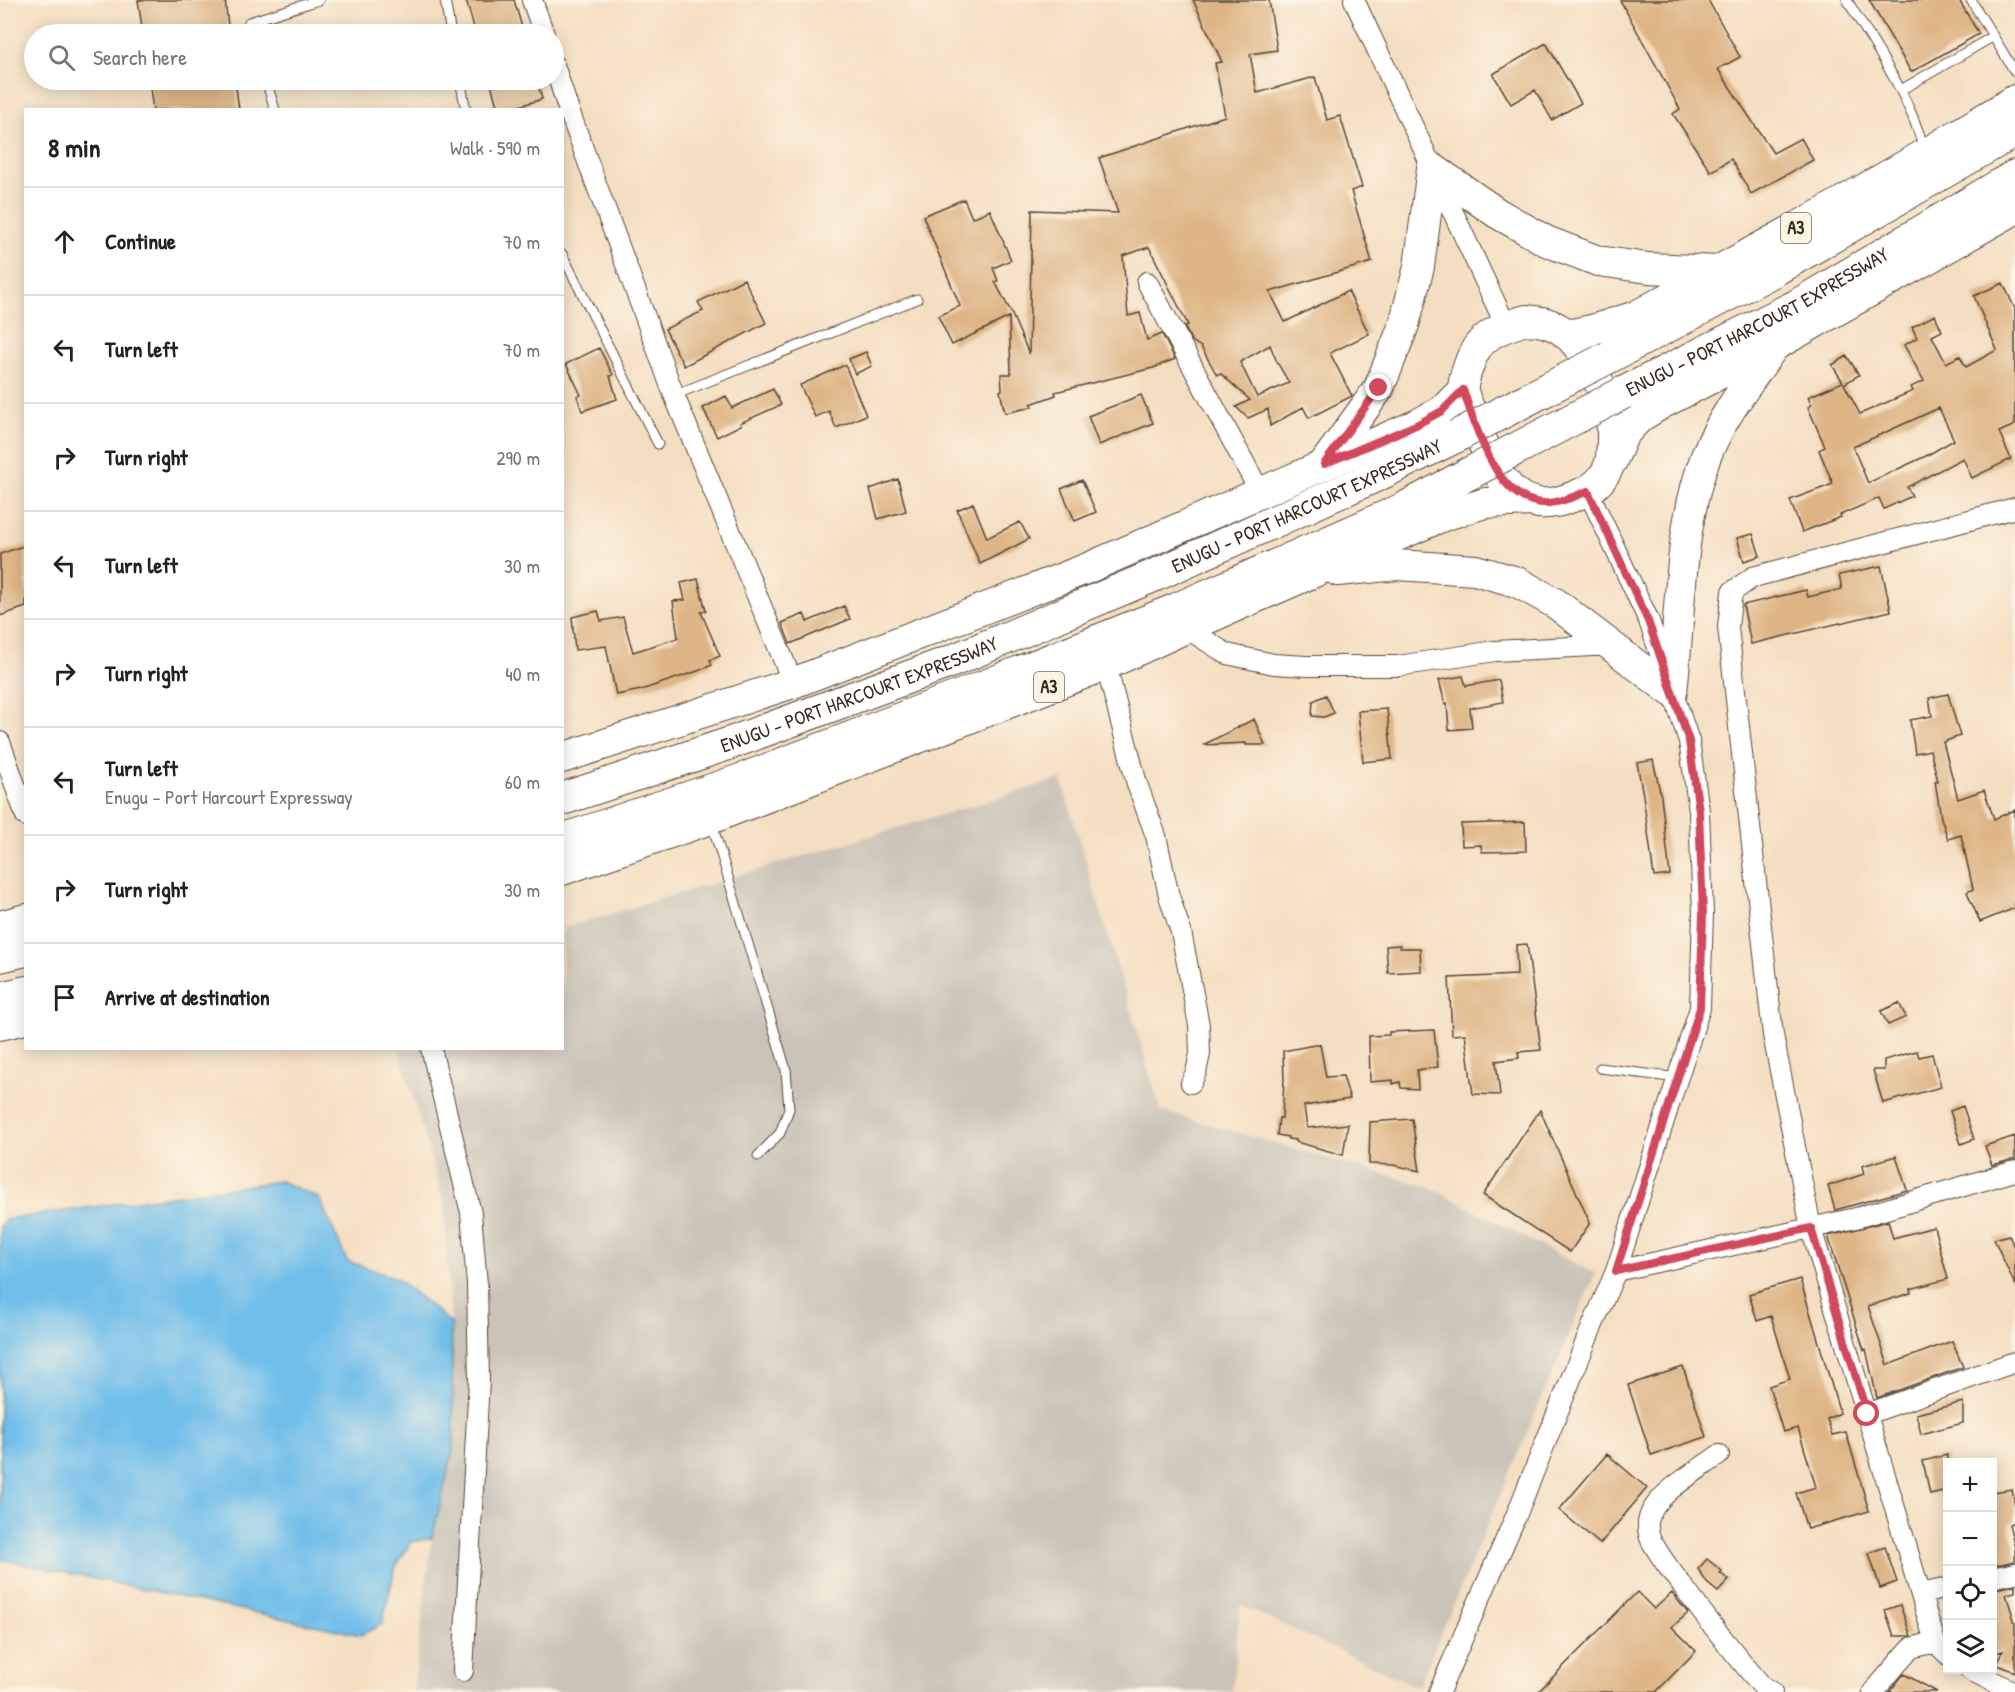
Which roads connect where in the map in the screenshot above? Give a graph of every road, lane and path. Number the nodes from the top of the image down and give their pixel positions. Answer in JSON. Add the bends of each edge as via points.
{"nodes":[{"id":1,"x":319,"y":0,"type":"edge"},
{"id":2,"x":445,"y":0,"type":"edge"},
{"id":3,"x":532,"y":0,"type":"edge"},
{"id":4,"x":1354,"y":0,"type":"edge"},
{"id":5,"x":1847,"y":0,"type":"edge"},
{"id":6,"x":1971,"y":0,"type":"edge"},
{"id":7,"x":250,"y":24,"type":"edge"},
{"id":8,"x":450,"y":24,"type":"edge"},
{"id":9,"x":540,"y":24,"type":"edge"},
{"id":10,"x":1992,"y":37,"type":"junction"},
{"id":11,"x":2015,"y":72,"type":"edge"},
{"id":12,"x":269,"y":90,"type":"edge"},
{"id":13,"x":462,"y":90,"type":"edge"},
{"id":14,"x":559,"y":90,"type":"edge"},
{"id":15,"x":1901,"y":90,"type":"junction"},
{"id":16,"x":2015,"y":100,"type":"edge"},
{"id":17,"x":274,"y":108,"type":"edge"},
{"id":18,"x":466,"y":108,"type":"edge"},
{"id":19,"x":564,"y":108,"type":"edge"},
{"id":20,"x":564,"y":109,"type":"edge"},
{"id":21,"x":2015,"y":131,"type":"edge"},
{"id":22,"x":1925,"y":154,"type":"junction"},
{"id":23,"x":1432,"y":168,"type":"junction"},
{"id":24,"x":2015,"y":176,"type":"edge"},
{"id":25,"x":2015,"y":209,"type":"edge"},
{"id":26,"x":564,"y":258,"type":"edge"},
{"id":27,"x":1719,"y":271,"type":"junction"},
{"id":28,"x":1147,"y":282,"type":"dead end"},
{"id":29,"x":917,"y":299,"type":"dead end"},
{"id":30,"x":1506,"y":326,"type":"junction"},
{"id":31,"x":1567,"y":335,"type":"junction"},
{"id":32,"x":1774,"y":346,"type":"junction"},
{"id":33,"x":1463,"y":390,"type":"junction"},
{"id":34,"x":674,"y":395,"type":"junction"},
{"id":35,"x":658,"y":444,"type":"dead end"},
{"id":36,"x":1611,"y":463,"type":"junction"},
{"id":37,"x":1324,"y":464,"type":"junction"},
{"id":38,"x":1588,"y":491,"type":"junction"},
{"id":39,"x":1260,"y":492,"type":"junction"},
{"id":40,"x":1532,"y":501,"type":"junction"},
{"id":41,"x":2015,"y":508,"type":"edge"},
{"id":42,"x":1311,"y":574,"type":"junction"},
{"id":43,"x":1186,"y":628,"type":"junction"},
{"id":44,"x":1612,"y":645,"type":"junction"},
{"id":45,"x":1107,"y":665,"type":"junction"},
{"id":46,"x":793,"y":683,"type":"junction"},
{"id":47,"x":1672,"y":692,"type":"junction"},
{"id":48,"x":806,"y":715,"type":"junction"},
{"id":49,"x":0,"y":742,"type":"edge"},
{"id":50,"x":821,"y":749,"type":"junction"},
{"id":51,"x":564,"y":757,"type":"edge"},
{"id":52,"x":564,"y":798,"type":"edge"},
{"id":53,"x":24,"y":810,"type":"edge"},
{"id":54,"x":710,"y":819,"type":"junction"},
{"id":55,"x":564,"y":839,"type":"edge"},
{"id":56,"x":564,"y":869,"type":"edge"},
{"id":57,"x":24,"y":920,"type":"edge"},
{"id":58,"x":0,"y":926,"type":"edge"},
{"id":59,"x":24,"y":950,"type":"edge"},
{"id":60,"x":0,"y":956,"type":"edge"},
{"id":61,"x":24,"y":992,"type":"edge"},
{"id":62,"x":0,"y":998,"type":"edge"},
{"id":63,"x":24,"y":1019,"type":"edge"},
{"id":64,"x":0,"y":1025,"type":"edge"},
{"id":65,"x":431,"y":1050,"type":"edge"},
{"id":66,"x":1600,"y":1068,"type":"dead end"},
{"id":67,"x":1678,"y":1078,"type":"junction"},
{"id":68,"x":1191,"y":1083,"type":"dead end"},
{"id":69,"x":759,"y":1156,"type":"dead end"},
{"id":70,"x":2015,"y":1171,"type":"edge"},
{"id":71,"x":1811,"y":1228,"type":"junction"},
{"id":72,"x":1616,"y":1271,"type":"junction"},
{"id":73,"x":2015,"y":1362,"type":"edge"},
{"id":74,"x":1867,"y":1414,"type":"junction"},
{"id":75,"x":1719,"y":1455,"type":"dead end"},
{"id":76,"x":2015,"y":1573,"type":"edge"},
{"id":77,"x":1997,"y":1577,"type":"edge"},
{"id":78,"x":1943,"y":1589,"type":"edge"},
{"id":79,"x":1921,"y":1594,"type":"junction"},
{"id":80,"x":1941,"y":1649,"type":"edge"},
{"id":81,"x":463,"y":1671,"type":"dead end"},
{"id":82,"x":1978,"y":1674,"type":"edge"},
{"id":83,"x":1763,"y":1690,"type":"edge"},
{"id":84,"x":1439,"y":1692,"type":"edge"},
{"id":85,"x":1873,"y":1692,"type":"edge"},
{"id":86,"x":2014,"y":1692,"type":"edge"}],
"edges":[{"from":1,"to":7,"type":"lane"},
{"from":2,"to":8,"type":"lane"},
{"from":3,"to":9,"type":"street"},
{"from":4,"to":23,"type":"street"},
{"from":5,"to":15,"type":"lane"},
{"from":6,"to":10,"type":"lane"},
{"from":10,"to":11,"type":"lane"},
{"from":10,"to":15,"type":"lane"},
{"from":12,"to":17,"type":"lane"},
{"from":13,"to":18,"type":"lane"},
{"from":14,"to":19,"type":"street"},
{"from":15,"to":22,"type":"lane"},
{"from":16,"to":22,"type":"main road","number":"A3"},
{"from":20,"to":34,"type":"street"},
{"from":21,"to":48,"type":"highway","name":"ENUGU - PORT HARCOURT EXPRESSWAY","number":"A3","bridge":true,"via":[[1771,273],[1382,473],[952,661]]},
{"from":22,"to":27,"type":"main road","number":"A3"},
{"from":23,"to":27,"type":"main road","via":[[1546,241],[1598,261]]},
{"from":23,"to":30,"type":"street"},
{"from":23,"to":37,"type":"main road","via":[[1419,267],[1404,325],[1379,388]]},
{"from":24,"to":50,"type":"highway","name":"ENUGU - PORT HARCOURT EXPRESSWAY","number":"A3","bridge":true,"via":[[1796,306],[1401,510],[1177,609]]},
{"from":25,"to":32,"type":"main road","name":"ENUGU - PORT HARCOURT EXPRESSWAY","number":"A3"},
{"from":26,"to":35,"type":"lane"},
{"from":27,"to":31,"type":"main road","number":"A3","via":[[1636,315]]},
{"from":28,"to":39,"type":"street"},
{"from":29,"to":34,"type":"lane"},
{"from":30,"to":31,"type":"main road","via":[[1526,320],[1550,324]]},
{"from":30,"to":33,"type":"main road","via":[[1478,345]]},
{"from":31,"to":36,"type":"main road","via":[[1582,352],[1600,386],[1611,420]]},
{"from":32,"to":36,"type":"main road","name":"ENUGU - PORT HARCOURT EXPRESSWAY","number":"A3","via":[[1640,417],[1624,434]]},
{"from":32,"to":47,"type":"main road","via":[[1726,418],[1698,483],[1687,531]]},
{"from":33,"to":37,"type":"main road","name":"ENUGU - PORT HARCOURT EXPRESSWAY","via":[[1433,416]]},
{"from":33,"to":40,"type":"main road","via":[[1483,445],[1497,470],[1514,491]]},
{"from":34,"to":46,"type":"street"},
{"from":36,"to":38,"type":"main road","number":"A3"},
{"from":37,"to":39,"type":"main road","name":"ENUGU - PORT HARCOURT EXPRESSWAY"},
{"from":38,"to":40,"type":"main road","number":"A3","via":[[1557,502]]},
{"from":38,"to":47,"type":"street","via":[[1648,621]]},
{"from":39,"to":46,"type":"main road","name":"ENUGU - PORT HARCOURT EXPRESSWAY","via":[[1088,568]]},
{"from":40,"to":42,"type":"main road","number":"A3","via":[[1485,503],[1459,510]]},
{"from":41,"to":71,"type":"street","via":[[1753,577],[1732,592],[1728,627],[1773,1035]]},
{"from":42,"to":43,"type":"main road","number":"A3"},
{"from":42,"to":44,"type":"main road","via":[[1396,565],[1475,570],[1517,582],[1555,603]]},
{"from":43,"to":44,"type":"street","via":[[1227,654],[1306,666],[1398,666],[1496,651]]},
{"from":43,"to":45,"type":"main road","number":"A3"},
{"from":44,"to":47,"type":"main road"},
{"from":45,"to":54,"type":"main road","number":"A3"},
{"from":45,"to":68,"type":"street","via":[[1181,932],[1199,1025],[1200,1054]]},
{"from":46,"to":51,"type":"main road","name":"ENUGU - PORT HARCOURT EXPRESSWAY"},
{"from":47,"to":67,"type":"street","via":[[1689,741],[1699,811],[1703,914],[1700,1008]]},
{"from":48,"to":50,"type":"highway"},
{"from":48,"to":52,"type":"highway","name":"ENUGU - PORT HARCOURT EXPRESSWAY","number":"A3"},
{"from":49,"to":53,"type":"street"},
{"from":50,"to":55,"type":"highway","name":"ENUGU - PORT HARCOURT EXPRESSWAY","number":"A3"},
{"from":54,"to":56,"type":"main road","number":"A3"},
{"from":54,"to":69,"type":"lane","via":[[786,1070],[789,1109],[780,1133]]},
{"from":57,"to":58,"type":"main road"},
{"from":59,"to":60,"type":"highway"},
{"from":61,"to":62,"type":"highway"},
{"from":63,"to":64,"type":"main road"},
{"from":65,"to":81,"type":"street","via":[[471,1213],[477,1284],[479,1382]]},
{"from":66,"to":67,"type":"lane"},
{"from":67,"to":72,"type":"street"},
{"from":70,"to":71,"type":"street"},
{"from":71,"to":72,"type":"street"},
{"from":71,"to":74,"type":"street"},
{"from":72,"to":84,"type":"street"},
{"from":73,"to":74,"type":"street"},
{"from":74,"to":79,"type":"street"},
{"from":75,"to":83,"type":"street","via":[[1654,1506],[1648,1529],[1675,1576]]},
{"from":76,"to":77,"type":"street"},
{"from":78,"to":79,"type":"street"},
{"from":79,"to":80,"type":"street"},
{"from":80,"to":85,"type":"street","via":[[1911,1648]]},
{"from":82,"to":86,"type":"street"}]}
